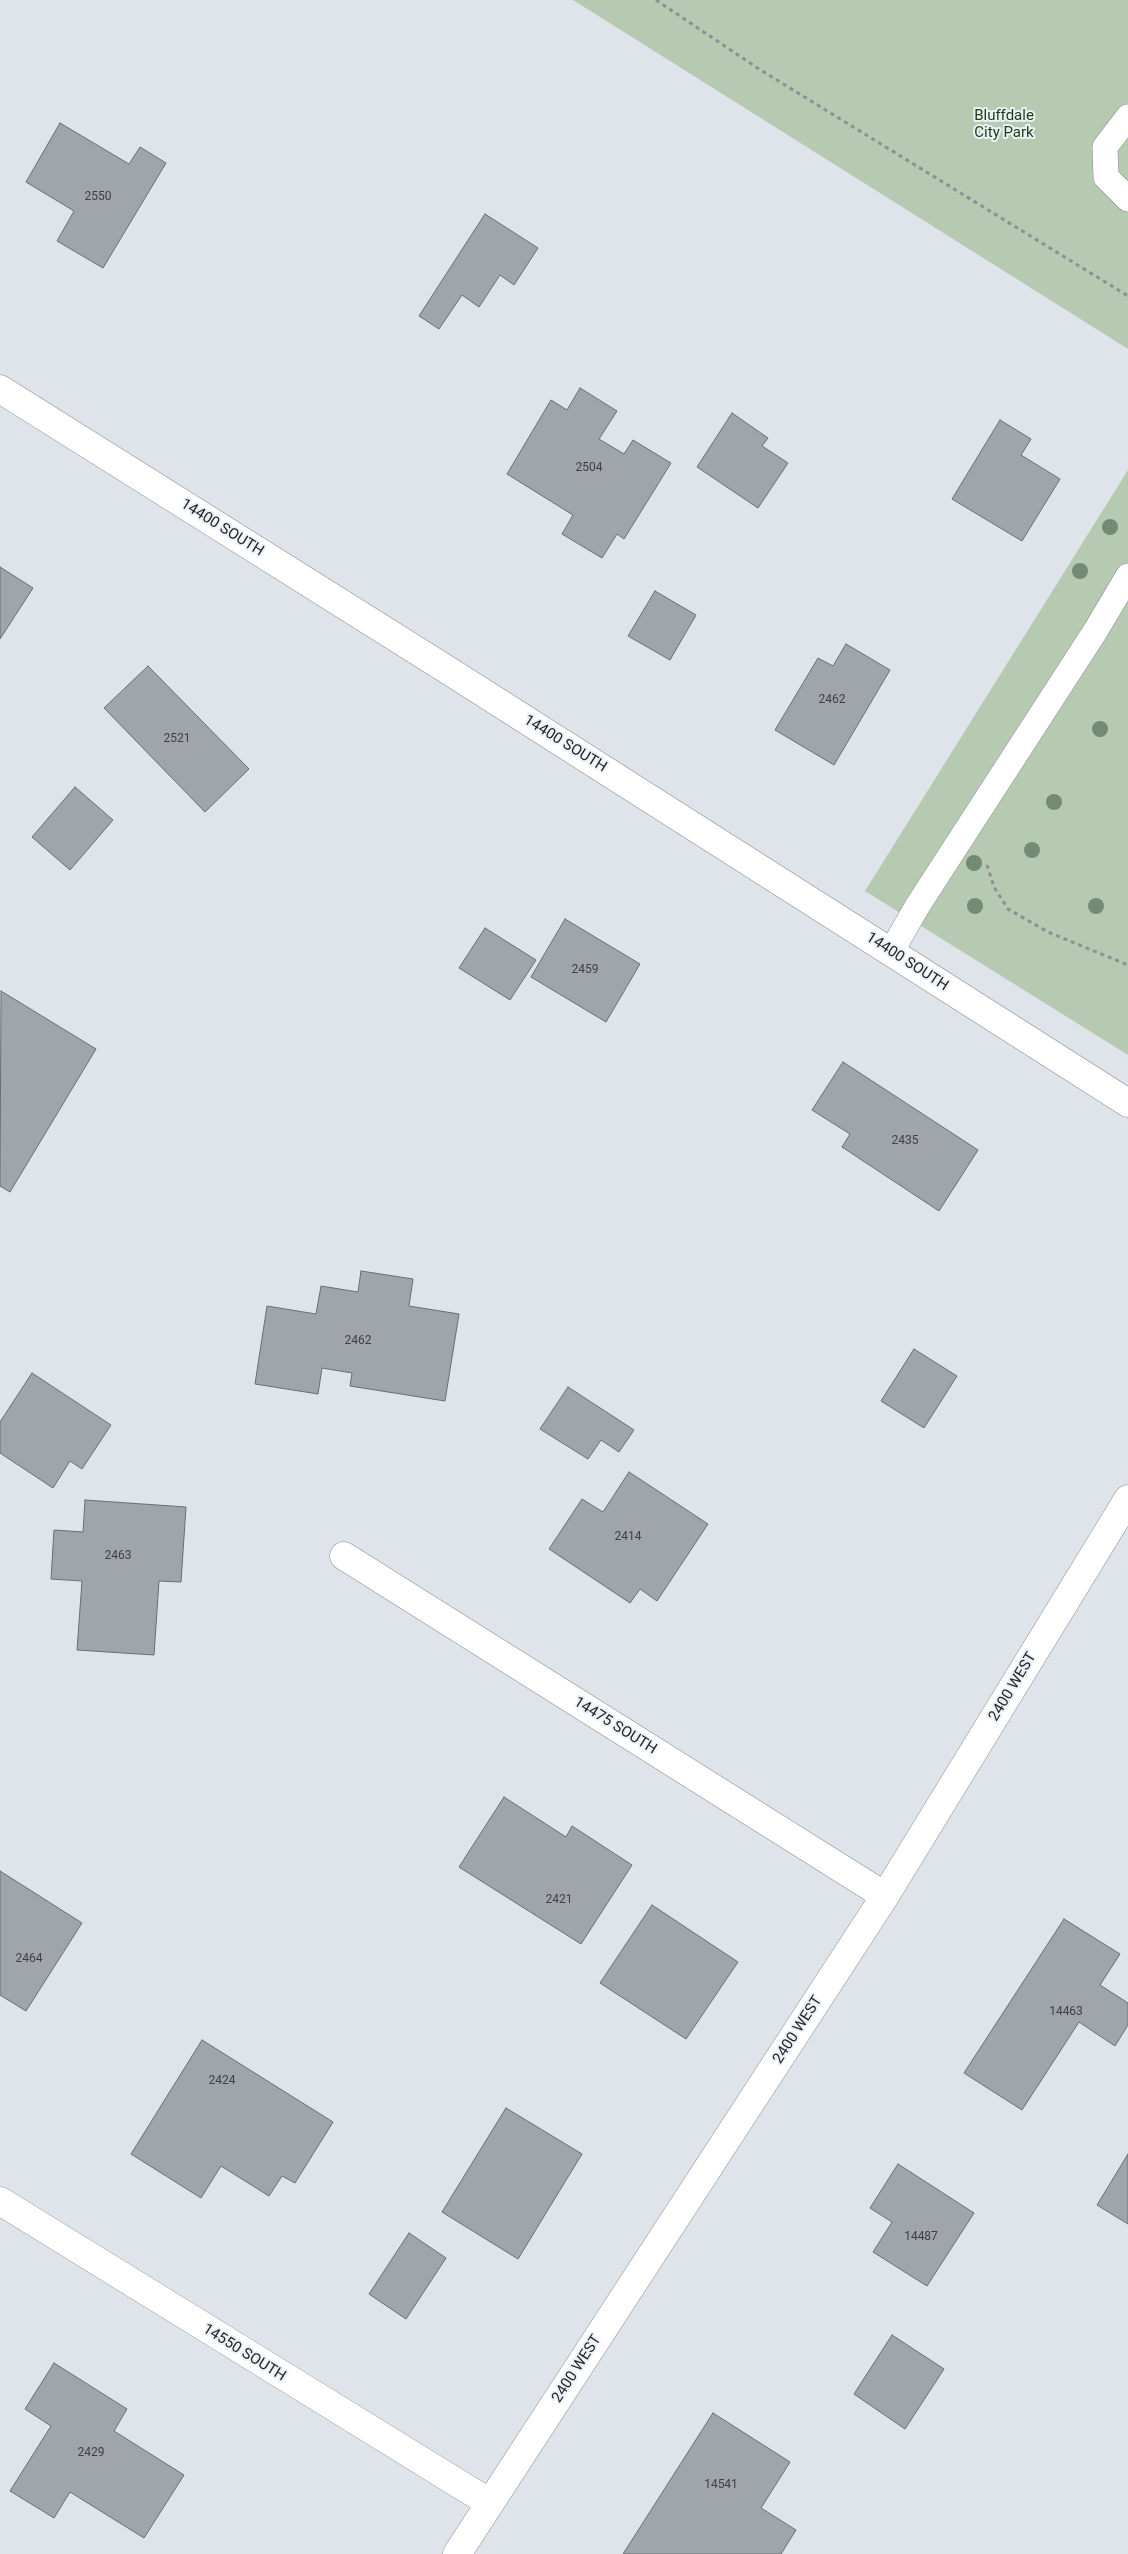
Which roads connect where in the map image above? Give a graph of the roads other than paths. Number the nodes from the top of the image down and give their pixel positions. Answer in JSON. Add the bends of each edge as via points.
{"nodes":[{"id":1,"x":1128,"y":117,"type":"edge"},
{"id":2,"x":1128,"y":199,"type":"edge"},
{"id":3,"x":0,"y":389,"type":"edge"},
{"id":4,"x":1128,"y":576,"type":"edge"},
{"id":5,"x":891,"y":952,"type":"junction"},
{"id":6,"x":1128,"y":1103,"type":"edge"},
{"id":7,"x":1128,"y":1499,"type":"edge"},
{"id":8,"x":344,"y":1556,"type":"dead end"},
{"id":9,"x":885,"y":1896,"type":"junction"},
{"id":10,"x":0,"y":2201,"type":"edge"},
{"id":11,"x":490,"y":2503,"type":"junction"},
{"id":12,"x":457,"y":2554,"type":"edge"}],
"edges":[{"from":1,"to":2,"type":"lane","via":[[1105,147],[1106,177]]},
{"from":3,"to":5,"type":"street","name":"14400 SOUTH"},
{"from":4,"to":5,"type":"lane"},
{"from":5,"to":6,"type":"street","name":"14400 SOUTH"},
{"from":7,"to":9,"type":"street","name":"2400 WEST"},
{"from":8,"to":9,"type":"street","name":"14475 SOUTH"},
{"from":9,"to":11,"type":"street","name":"2400 WEST"},
{"from":10,"to":11,"type":"street","name":"14550 SOUTH"},
{"from":11,"to":12,"type":"street","name":"2400 WEST"}]}
